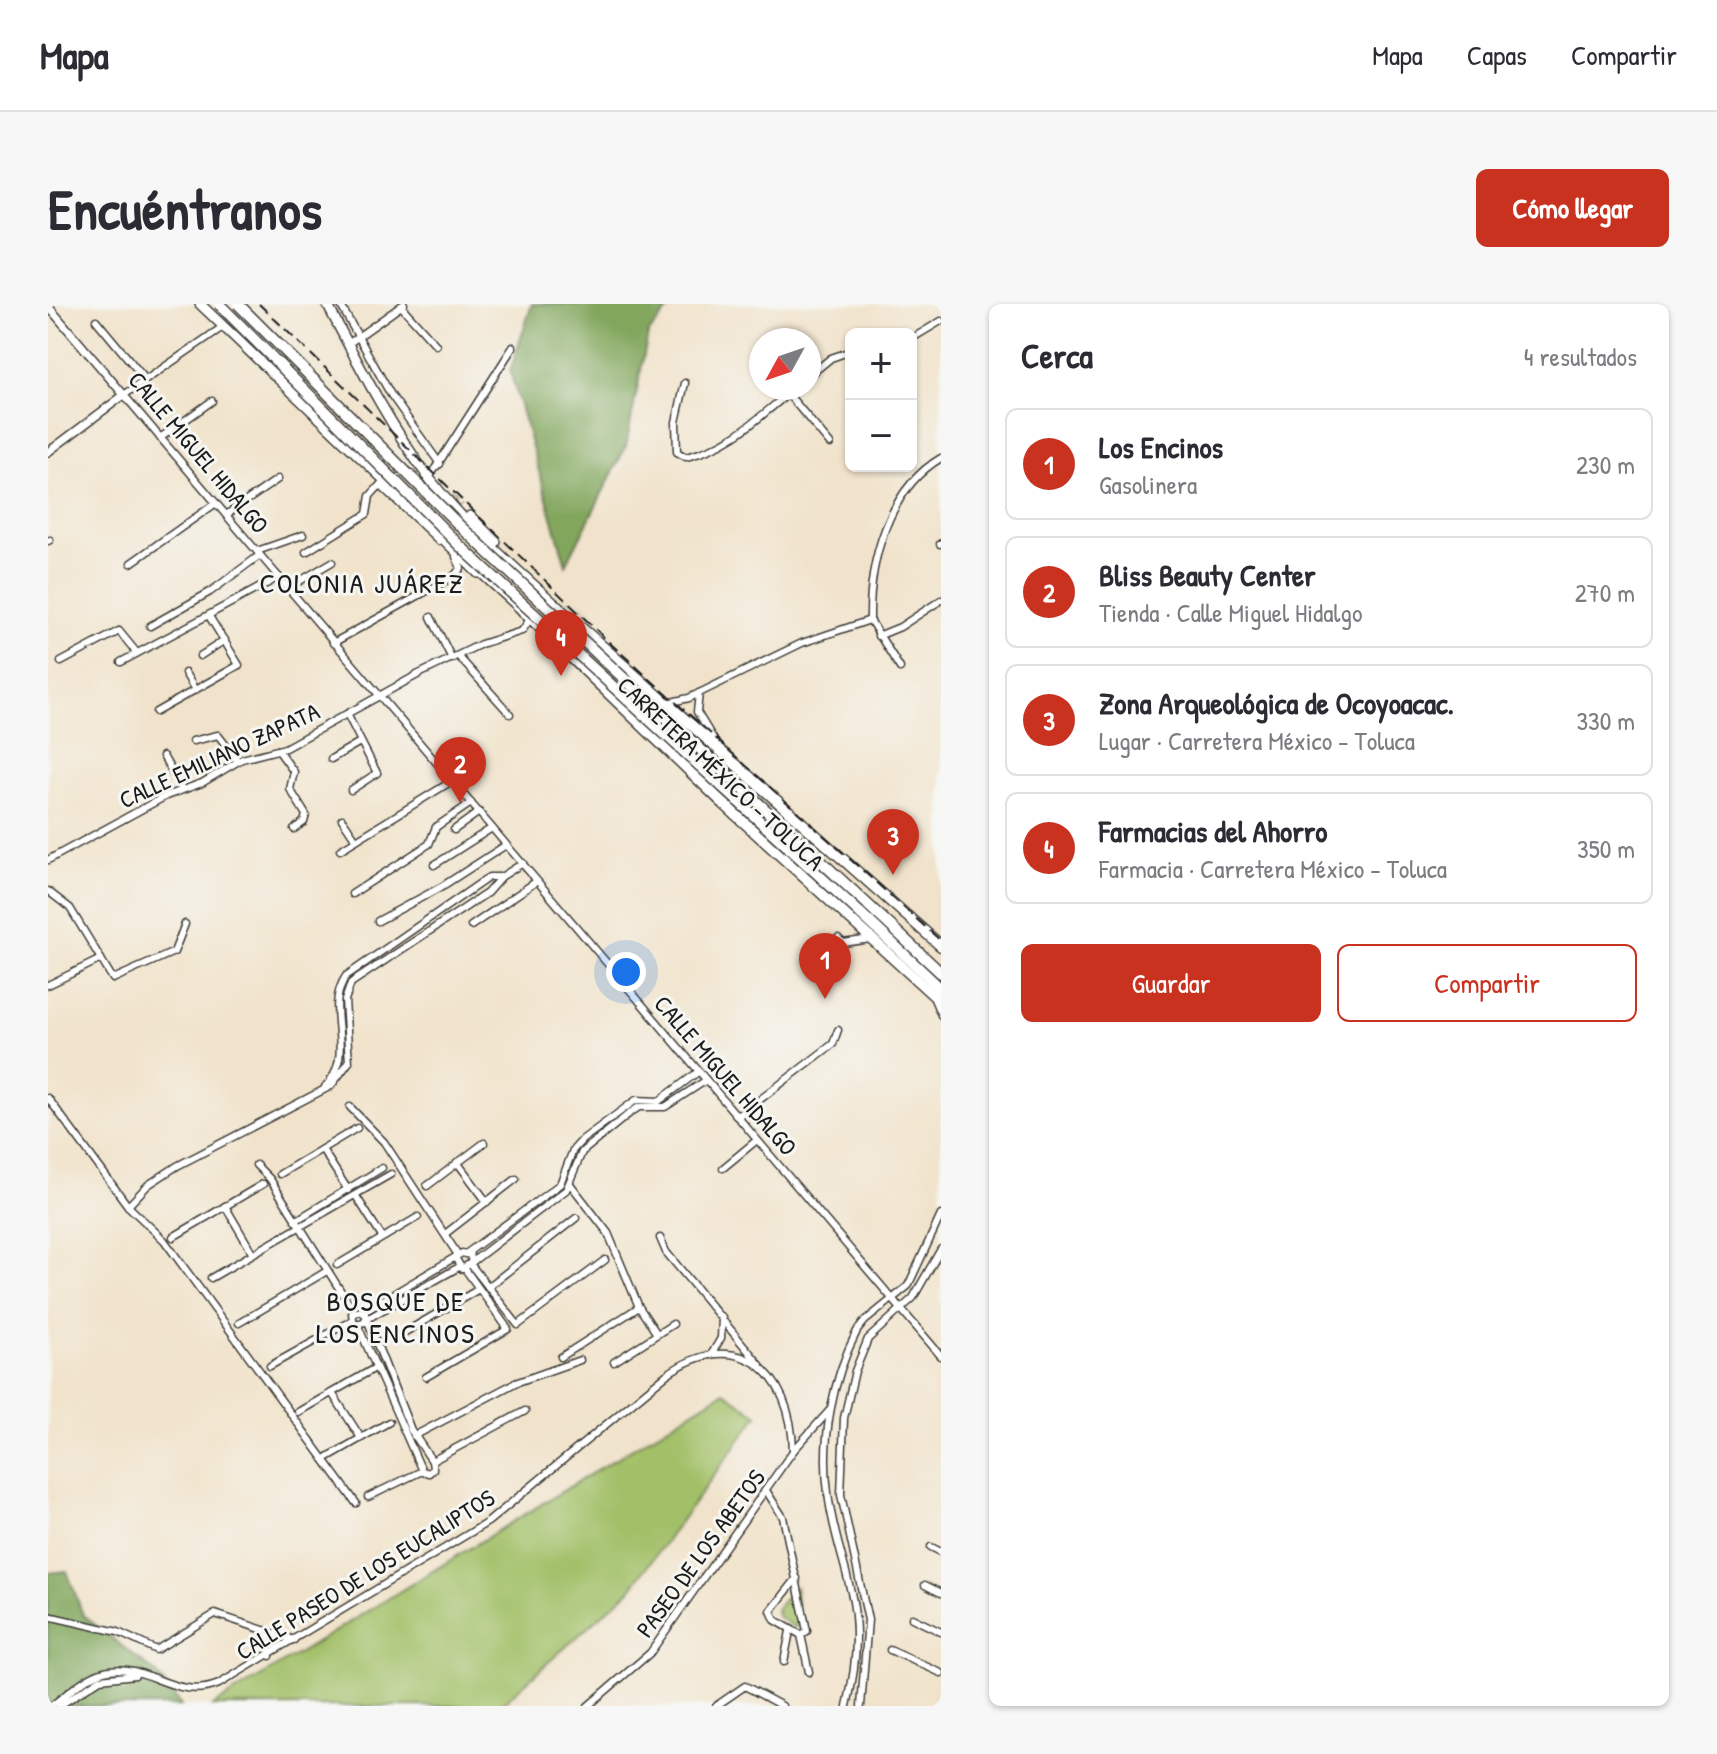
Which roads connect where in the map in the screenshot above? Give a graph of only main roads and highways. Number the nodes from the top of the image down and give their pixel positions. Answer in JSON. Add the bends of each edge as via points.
{"nodes":[{"id":1,"x":200,"y":304,"type":"edge"},
{"id":2,"x":219,"y":304,"type":"edge"},
{"id":3,"x":238,"y":304,"type":"edge"},
{"id":4,"x":327,"y":304,"type":"edge"},
{"id":5,"x":461,"y":507,"type":"tunnel mouth"},
{"id":6,"x":435,"y":531,"type":"dead end"},
{"id":7,"x":526,"y":615,"type":"junction"},
{"id":8,"x":568,"y":616,"type":"junction"},
{"id":9,"x":941,"y":946,"type":"edge"},
{"id":10,"x":941,"y":973,"type":"edge"},
{"id":11,"x":936,"y":990,"type":"edge"},
{"id":12,"x":941,"y":1002,"type":"edge"}],
"edges":[{"from":1,"to":7,"type":"main road","name":"CARRETERA MÉXICO - TOLUCA"},
{"from":2,"to":11,"type":"highway","bridge":true,"via":[[460,546],[860,913]]},
{"from":3,"to":10,"type":"highway","bridge":true,"via":[[462,528]]},
{"from":4,"to":8,"type":"main road","name":"CARRETERA MÉXICO - TOLUCA","via":[[382,406],[429,478],[478,533]]},
{"from":5,"to":8,"type":"main road"},
{"from":6,"to":7,"type":"main road"},
{"from":7,"to":11,"type":"highway","name":"CARRETERA MÉXICO - TOLUCA","via":[[871,939]]},
{"from":8,"to":9,"type":"highway","name":"CARRETERA MÉXICO - TOLUCA"},
{"from":11,"to":12,"type":"highway","name":"CARRETERA MÉXICO - TOLUCA"}]}
